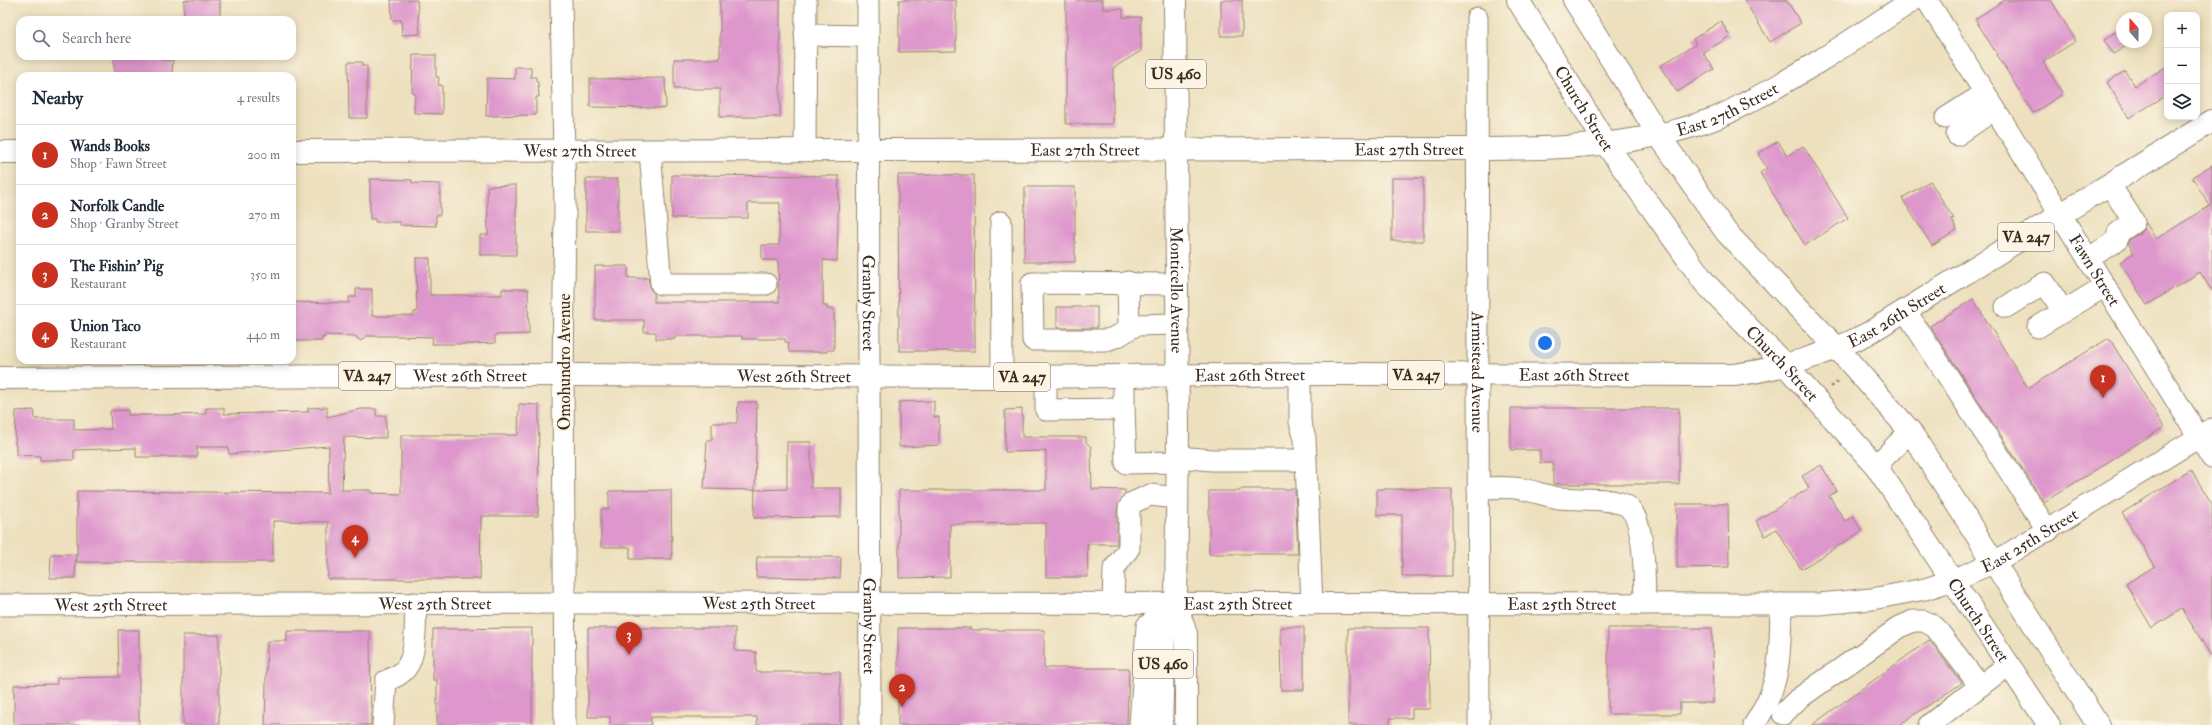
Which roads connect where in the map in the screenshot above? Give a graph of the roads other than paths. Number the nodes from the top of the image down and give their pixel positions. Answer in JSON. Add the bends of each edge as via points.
{"nodes":[{"id":1,"x":561,"y":0,"type":"edge"},
{"id":2,"x":806,"y":0,"type":"edge"},
{"id":3,"x":868,"y":0,"type":"edge"},
{"id":4,"x":1175,"y":0,"type":"edge"},
{"id":5,"x":1518,"y":0,"type":"edge"},
{"id":6,"x":1574,"y":0,"type":"edge"},
{"id":7,"x":1913,"y":0,"type":"edge"},
{"id":8,"x":1927,"y":0,"type":"edge"},
{"id":9,"x":1477,"y":18,"type":"dead end"},
{"id":10,"x":806,"y":35,"type":"junction"},
{"id":11,"x":868,"y":36,"type":"junction"},
{"id":12,"x":1990,"y":101,"type":"junction"},
{"id":13,"x":2212,"y":121,"type":"edge"},
{"id":14,"x":1951,"y":127,"type":"dead end"},
{"id":15,"x":1658,"y":134,"type":"junction"},
{"id":16,"x":1606,"y":144,"type":"junction"},
{"id":17,"x":1177,"y":149,"type":"junction"},
{"id":18,"x":1477,"y":149,"type":"junction"},
{"id":19,"x":805,"y":150,"type":"junction"},
{"id":20,"x":869,"y":150,"type":"junction"},
{"id":21,"x":296,"y":151,"type":"edge"},
{"id":22,"x":564,"y":151,"type":"junction"},
{"id":23,"x":0,"y":152,"type":"edge"},
{"id":24,"x":16,"y":152,"type":"edge"},
{"id":25,"x":650,"y":152,"type":"junction"},
{"id":26,"x":2110,"y":185,"type":"junction"},
{"id":27,"x":2061,"y":215,"type":"junction"},
{"id":28,"x":1001,"y":222,"type":"dead end"},
{"id":29,"x":2088,"y":259,"type":"junction"},
{"id":30,"x":1001,"y":281,"type":"junction"},
{"id":31,"x":1128,"y":282,"type":"junction"},
{"id":32,"x":1032,"y":283,"type":"junction"},
{"id":33,"x":766,"y":284,"type":"dead end"},
{"id":34,"x":1176,"y":284,"type":"junction"},
{"id":35,"x":2105,"y":286,"type":"junction"},
{"id":36,"x":2006,"y":307,"type":"dead end"},
{"id":37,"x":1905,"y":310,"type":"junction"},
{"id":38,"x":2064,"y":311,"type":"junction"},
{"id":39,"x":1176,"y":324,"type":"junction"},
{"id":40,"x":2038,"y":327,"type":"dead end"},
{"id":41,"x":1129,"y":328,"type":"junction"},
{"id":42,"x":1002,"y":338,"type":"junction"},
{"id":43,"x":1033,"y":340,"type":"junction"},
{"id":44,"x":1838,"y":349,"type":"junction"},
{"id":45,"x":1786,"y":366,"type":"junction"},
{"id":46,"x":1300,"y":374,"type":"junction"},
{"id":47,"x":563,"y":376,"type":"junction"},
{"id":48,"x":867,"y":376,"type":"junction"},
{"id":49,"x":1046,"y":376,"type":"junction"},
{"id":50,"x":1124,"y":376,"type":"junction"},
{"id":51,"x":1177,"y":376,"type":"junction"},
{"id":52,"x":1478,"y":376,"type":"junction"},
{"id":53,"x":1002,"y":377,"type":"junction"},
{"id":54,"x":0,"y":378,"type":"edge"},
{"id":55,"x":1124,"y":409,"type":"junction"},
{"id":56,"x":1910,"y":431,"type":"junction"},
{"id":57,"x":2206,"y":433,"type":"edge"},
{"id":58,"x":2212,"y":458,"type":"edge"},
{"id":59,"x":1178,"y":460,"type":"junction"},
{"id":60,"x":1306,"y":460,"type":"junction"},
{"id":61,"x":1876,"y":466,"type":"junction"},
{"id":62,"x":1478,"y":488,"type":"junction"},
{"id":63,"x":1177,"y":498,"type":"junction"},
{"id":64,"x":2048,"y":531,"type":"junction"},
{"id":65,"x":1994,"y":562,"type":"junction"},
{"id":66,"x":1954,"y":580,"type":"junction"},
{"id":67,"x":415,"y":603,"type":"junction"},
{"id":68,"x":563,"y":603,"type":"junction"},
{"id":69,"x":869,"y":603,"type":"junction"},
{"id":70,"x":1113,"y":604,"type":"junction"},
{"id":71,"x":1176,"y":604,"type":"junction"},
{"id":72,"x":1312,"y":604,"type":"junction"},
{"id":73,"x":1645,"y":604,"type":"junction"},
{"id":74,"x":1781,"y":604,"type":"junction"},
{"id":75,"x":0,"y":605,"type":"edge"},
{"id":76,"x":1479,"y":605,"type":"junction"},
{"id":77,"x":2009,"y":664,"type":"junction"},
{"id":78,"x":1980,"y":686,"type":"junction"},
{"id":79,"x":1781,"y":713,"type":"edge"},
{"id":80,"x":383,"y":725,"type":"edge"},
{"id":81,"x":565,"y":725,"type":"edge"},
{"id":82,"x":870,"y":725,"type":"edge"},
{"id":83,"x":1140,"y":725,"type":"edge"},
{"id":84,"x":1161,"y":725,"type":"edge"},
{"id":85,"x":1186,"y":725,"type":"edge"},
{"id":86,"x":1479,"y":725,"type":"edge"},
{"id":87,"x":1754,"y":725,"type":"edge"},
{"id":88,"x":1928,"y":725,"type":"edge"},
{"id":89,"x":2049,"y":725,"type":"edge"},
{"id":90,"x":2098,"y":725,"type":"edge"}],
"edges":[{"from":1,"to":22,"type":"street","name":"Omohundro Avenue"},
{"from":2,"to":10,"type":"street"},
{"from":3,"to":11,"type":"street","name":"Granby Street"},
{"from":4,"to":17,"type":"main road","name":"Monticello Avenue","number":"US 460"},
{"from":5,"to":16,"type":"main road","name":"Church Street"},
{"from":6,"to":15,"type":"main road"},
{"from":7,"to":15,"type":"main road","name":"East 27th Street","via":[[1769,91],[1717,118],[1688,128]]},
{"from":8,"to":12,"type":"street","name":"Fawn Street"},
{"from":9,"to":18,"type":"street","name":"Armistead Avenue"},
{"from":10,"to":11,"type":"street"},
{"from":10,"to":19,"type":"street"},
{"from":11,"to":20,"type":"street","name":"Granby Street"},
{"from":12,"to":14,"type":"street"},
{"from":12,"to":27,"type":"street","name":"Fawn Street"},
{"from":13,"to":26,"type":"main road","name":"East 26th Street","number":"VA 247"},
{"from":15,"to":16,"type":"main road","name":"East 27th Street"},
{"from":15,"to":44,"type":"main road","via":[[1726,232]]},
{"from":16,"to":18,"type":"main road","name":"East 27th Street","via":[[1554,149]]},
{"from":16,"to":45,"type":"main road","name":"Church Street","via":[[1705,283]]},
{"from":17,"to":18,"type":"main road","name":"East 27th Street"},
{"from":17,"to":20,"type":"main road","name":"East 27th Street"},
{"from":17,"to":34,"type":"main road","name":"Monticello Avenue","number":"US 460"},
{"from":18,"to":52,"type":"street","name":"Armistead Avenue"},
{"from":19,"to":20,"type":"main road","name":"West 27th Street"},
{"from":19,"to":25,"type":"main road","name":"West 27th Street"},
{"from":20,"to":48,"type":"street","name":"Granby Street"},
{"from":21,"to":22,"type":"main road","name":"West 27th Street"},
{"from":22,"to":25,"type":"main road","name":"West 27th Street"},
{"from":22,"to":47,"type":"street","name":"Omohundro Avenue"},
{"from":23,"to":24,"type":"main road"},
{"from":25,"to":33,"type":"street","via":[[661,284]]},
{"from":26,"to":27,"type":"main road","name":"East 26th Street","number":"VA 247"},
{"from":26,"to":29,"type":"street","via":[[2134,222],[2118,233],[2117,240]]},
{"from":27,"to":29,"type":"street","name":"Fawn Street"},
{"from":27,"to":37,"type":"main road","name":"East 26th Street","number":"VA 247"},
{"from":28,"to":30,"type":"street"},
{"from":29,"to":35,"type":"street","name":"Fawn Street"},
{"from":30,"to":32,"type":"street"},
{"from":30,"to":42,"type":"street"},
{"from":31,"to":32,"type":"street"},
{"from":31,"to":34,"type":"street"},
{"from":31,"to":41,"type":"street"},
{"from":32,"to":43,"type":"street"},
{"from":34,"to":39,"type":"main road","name":"Monticello Avenue","number":"US 460"},
{"from":35,"to":38,"type":"street"},
{"from":35,"to":57,"type":"street","name":"Fawn Street"},
{"from":36,"to":38,"type":"street","via":[[2045,283]]},
{"from":37,"to":44,"type":"main road","name":"East 26th Street","number":"VA 247","via":[[1868,334]]},
{"from":37,"to":64,"type":"street"},
{"from":38,"to":40,"type":"street"},
{"from":39,"to":41,"type":"street","via":[[1136,325]]},
{"from":39,"to":51,"type":"main road","name":"Monticello Avenue","number":"US 460"},
{"from":41,"to":43,"type":"street","via":[[1107,340]]},
{"from":42,"to":43,"type":"street"},
{"from":42,"to":53,"type":"street"},
{"from":44,"to":45,"type":"main road","name":"East 26th Street","number":"VA 247"},
{"from":44,"to":56,"type":"main road"},
{"from":45,"to":52,"type":"main road","name":"East 26th Street","number":"VA 247","via":[[1734,375]]},
{"from":45,"to":61,"type":"main road","name":"Church Street"},
{"from":46,"to":51,"type":"main road","name":"East 26th Street","number":"VA 247"},
{"from":46,"to":52,"type":"main road","name":"East 26th Street","number":"VA 247"},
{"from":46,"to":60,"type":"street","via":[[1300,422],[1305,438]]},
{"from":47,"to":48,"type":"main road","name":"West 26th Street","number":"VA 247"},
{"from":47,"to":54,"type":"main road","name":"West 26th Street","number":"VA 247"},
{"from":47,"to":68,"type":"street","name":"Omohundro Avenue"},
{"from":48,"to":53,"type":"main road","name":"East 26th Street","number":"VA 247"},
{"from":48,"to":69,"type":"street","name":"Granby Street"},
{"from":49,"to":50,"type":"main road","name":"East 26th Street","number":"VA 247"},
{"from":49,"to":53,"type":"main road","name":"East 26th Street","number":"VA 247"},
{"from":49,"to":55,"type":"street","via":[[1046,410]]},
{"from":50,"to":51,"type":"main road","name":"East 26th Street","number":"VA 247"},
{"from":50,"to":55,"type":"street"},
{"from":51,"to":59,"type":"main road","name":"Monticello Avenue","number":"US 460"},
{"from":52,"to":62,"type":"street","name":"Armistead Avenue"},
{"from":55,"to":59,"type":"street","via":[[1126,463]]},
{"from":56,"to":61,"type":"street"},
{"from":56,"to":65,"type":"main road"},
{"from":57,"to":58,"type":"street","name":"Fawn Street"},
{"from":57,"to":64,"type":"street","name":"East 25th Street"},
{"from":59,"to":60,"type":"street"},
{"from":59,"to":63,"type":"main road","name":"Monticello Avenue","number":"US 460"},
{"from":60,"to":72,"type":"street"},
{"from":61,"to":66,"type":"main road","name":"Church Street"},
{"from":62,"to":73,"type":"street","via":[[1519,488],[1559,498],[1625,504],[1639,526]]},
{"from":62,"to":76,"type":"street","name":"Armistead Avenue"},
{"from":63,"to":70,"type":"street","via":[[1150,495],[1132,503],[1129,508],[1129,548],[1114,569]]},
{"from":63,"to":71,"type":"main road","name":"Monticello Avenue","number":"US 460"},
{"from":64,"to":65,"type":"street","name":"East 25th Street"},
{"from":65,"to":66,"type":"street","name":"East 25th Street"},
{"from":65,"to":90,"type":"main road"},
{"from":66,"to":74,"type":"street","name":"East 25th Street","via":[[1925,589],[1872,599],[1819,604]]},
{"from":66,"to":77,"type":"main road","name":"Church Street"},
{"from":67,"to":68,"type":"street","name":"West 25th Street"},
{"from":67,"to":75,"type":"street","name":"West 25th Street"},
{"from":67,"to":80,"type":"street","via":[[416,625],[409,664],[398,676],[386,681]]},
{"from":68,"to":69,"type":"street","name":"West 25th Street"},
{"from":68,"to":81,"type":"street","name":"Omohundro Avenue"},
{"from":69,"to":70,"type":"street","name":"East 25th Street"},
{"from":69,"to":82,"type":"street","name":"Granby Street"},
{"from":70,"to":71,"type":"street","name":"East 25th Street"},
{"from":71,"to":72,"type":"street","name":"East 25th Street"},
{"from":71,"to":83,"type":"street","via":[[1147,626]]},
{"from":71,"to":84,"type":"main road","name":"Monticello Avenue","number":"US 460","via":[[1164,635]]},
{"from":71,"to":85,"type":"main road","name":"Monticello Avenue","number":"US 460","via":[[1186,634]]},
{"from":72,"to":76,"type":"street","name":"East 25th Street"},
{"from":73,"to":74,"type":"street","name":"East 25th Street"},
{"from":73,"to":76,"type":"street","name":"East 25th Street"},
{"from":74,"to":79,"type":"street","via":[[1780,658],[1776,680]]},
{"from":76,"to":86,"type":"street","name":"Armistead Avenue"},
{"from":77,"to":78,"type":"street"},
{"from":77,"to":89,"type":"main road","name":"Church Street"},
{"from":78,"to":79,"type":"street","via":[[1935,627],[1924,621],[1913,622],[1886,636]]},
{"from":78,"to":88,"type":"street"},
{"from":79,"to":87,"type":"street"}]}
